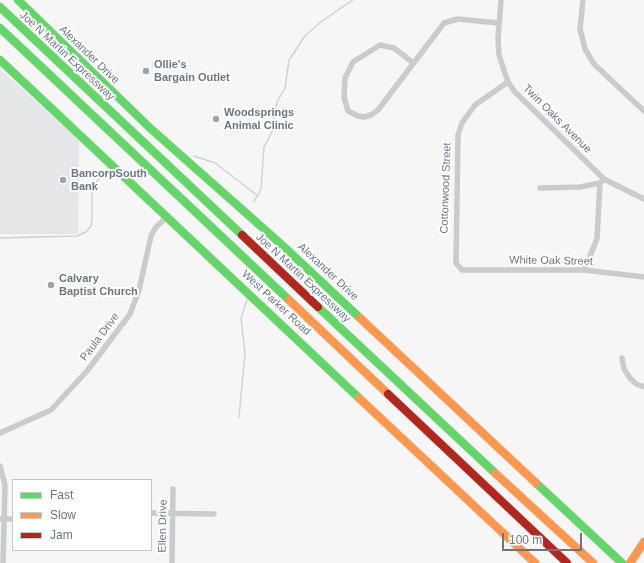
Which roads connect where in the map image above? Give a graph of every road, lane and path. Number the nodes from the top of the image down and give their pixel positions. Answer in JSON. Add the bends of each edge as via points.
{"nodes":[{"id":1,"x":18,"y":0,"type":"edge"},
{"id":2,"x":501,"y":0,"type":"edge"},
{"id":3,"x":584,"y":0,"type":"edge"},
{"id":4,"x":0,"y":7,"type":"edge"},
{"id":5,"x":498,"y":23,"type":"junction"},
{"id":6,"x":0,"y":28,"type":"edge"},
{"id":7,"x":0,"y":60,"type":"edge"},
{"id":8,"x":412,"y":62,"type":"junction"},
{"id":9,"x":508,"y":82,"type":"junction"},
{"id":10,"x":644,"y":111,"type":"edge"},
{"id":11,"x":602,"y":181,"type":"junction"},
{"id":12,"x":540,"y":188,"type":"dead end"},
{"id":13,"x":644,"y":199,"type":"edge"},
{"id":14,"x":168,"y":216,"type":"junction"},
{"id":15,"x":459,"y":267,"type":"joint"},
{"id":16,"x":584,"y":270,"type":"junction"},
{"id":17,"x":644,"y":277,"type":"edge"},
{"id":18,"x":622,"y":358,"type":"dead end"},
{"id":19,"x":644,"y":386,"type":"edge"},
{"id":20,"x":0,"y":433,"type":"edge"},
{"id":21,"x":0,"y":466,"type":"edge"},
{"id":22,"x":173,"y":489,"type":"dead end"},
{"id":23,"x":152,"y":513,"type":"edge"},
{"id":24,"x":173,"y":513,"type":"junction"},
{"id":25,"x":214,"y":514,"type":"dead end"},
{"id":26,"x":2,"y":519,"type":"edge"},
{"id":27,"x":644,"y":542,"type":"edge"},
{"id":28,"x":4,"y":563,"type":"edge"},
{"id":29,"x":172,"y":563,"type":"edge"},
{"id":30,"x":535,"y":563,"type":"edge"},
{"id":31,"x":567,"y":563,"type":"edge"},
{"id":32,"x":593,"y":563,"type":"edge"},
{"id":33,"x":622,"y":563,"type":"edge"},
{"id":34,"x":630,"y":563,"type":"edge"}],
"edges":[{"from":1,"to":33,"type":"main road","name":"Alexander Drive","via":[[150,128],[282,245]]},
{"from":2,"to":5,"type":"street","name":"Twin Oaks Avenue"},
{"from":3,"to":10,"type":"street","via":[[580,29],[585,49],[594,64]]},
{"from":4,"to":32,"type":"main road","name":"Joe N Martin Expressway","via":[[463,444]]},
{"from":5,"to":8,"type":"street","via":[[451,19],[444,23]]},
{"from":5,"to":9,"type":"street","name":"Twin Oaks Avenue","via":[[499,55]]},
{"from":6,"to":31,"type":"main road"},
{"from":7,"to":14,"type":"main road","name":"West Parker Road"},
{"from":8,"to":8,"type":"street","via":[[378,110],[364,117],[348,111],[344,97],[345,78],[353,62],[380,45],[394,48]]},
{"from":9,"to":11,"type":"street","name":"Twin Oaks Avenue"},
{"from":9,"to":15,"type":"street","name":"Cottonwood Street","via":[[475,105],[462,123],[458,135],[454,257]]},
{"from":11,"to":12,"type":"street","via":[[580,187]]},
{"from":11,"to":13,"type":"street","name":"Twin Oaks Avenue"},
{"from":11,"to":16,"type":"street","via":[[598,234]]},
{"from":14,"to":20,"type":"street","name":"Paula Drive","via":[[156,227],[151,236],[139,290],[130,314],[87,371],[51,410]]},
{"from":14,"to":30,"type":"main road","name":"West Parker Road"},
{"from":15,"to":16,"type":"street","name":"White Oak Street","via":[[468,270]]},
{"from":16,"to":17,"type":"street","name":"White Oak Street"},
{"from":18,"to":19,"type":"street","via":[[624,369],[630,378],[636,384]]},
{"from":21,"to":26,"type":"street","via":[[5,486]]},
{"from":22,"to":24,"type":"street","name":"Ellen Drive"},
{"from":23,"to":24,"type":"street"},
{"from":24,"to":25,"type":"street"},
{"from":24,"to":29,"type":"street","name":"Ellen Drive"},
{"from":26,"to":28,"type":"street"},
{"from":27,"to":34,"type":"main road"}]}
